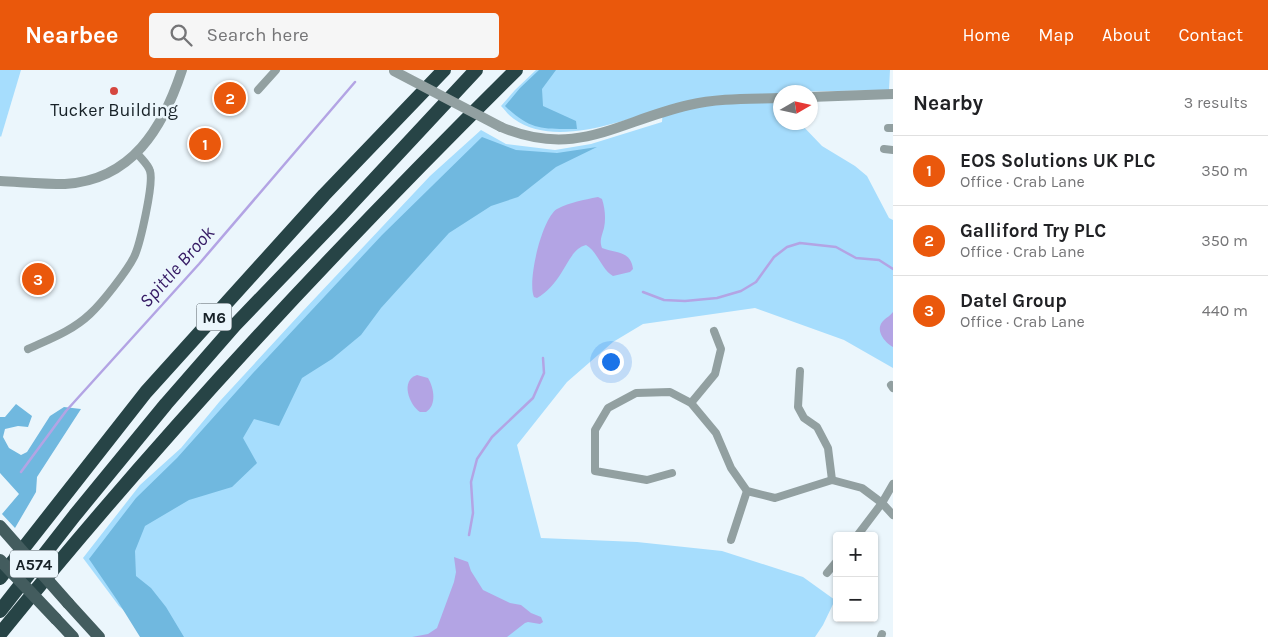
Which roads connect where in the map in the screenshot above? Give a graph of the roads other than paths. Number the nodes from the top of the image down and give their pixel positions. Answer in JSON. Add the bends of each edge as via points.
{"nodes":[{"id":1,"x":182,"y":70,"type":"edge"},
{"id":2,"x":276,"y":70,"type":"edge"},
{"id":3,"x":393,"y":70,"type":"edge"},
{"id":4,"x":444,"y":70,"type":"edge"},
{"id":5,"x":476,"y":70,"type":"edge"},
{"id":6,"x":516,"y":70,"type":"edge"},
{"id":7,"x":258,"y":90,"type":"dead end"},
{"id":8,"x":893,"y":94,"type":"edge"},
{"id":9,"x":818,"y":97,"type":"edge"},
{"id":10,"x":773,"y":98,"type":"edge"},
{"id":11,"x":884,"y":149,"type":"dead end"},
{"id":12,"x":893,"y":150,"type":"edge"},
{"id":13,"x":136,"y":153,"type":"junction"},
{"id":14,"x":0,"y":181,"type":"edge"},
{"id":15,"x":714,"y":331,"type":"dead end"},
{"id":16,"x":28,"y":349,"type":"dead end"},
{"id":17,"x":800,"y":371,"type":"dead end"},
{"id":18,"x":691,"y":403,"type":"junction"},
{"id":19,"x":672,"y":473,"type":"dead end"},
{"id":20,"x":832,"y":480,"type":"junction"},
{"id":21,"x":893,"y":484,"type":"edge"},
{"id":22,"x":747,"y":490,"type":"junction"},
{"id":23,"x":882,"y":503,"type":"junction"},
{"id":24,"x":893,"y":515,"type":"edge"},
{"id":25,"x":0,"y":526,"type":"edge"},
{"id":26,"x":860,"y":532,"type":"edge"},
{"id":27,"x":731,"y":540,"type":"dead end"},
{"id":28,"x":0,"y":560,"type":"edge"},
{"id":29,"x":833,"y":566,"type":"edge"},
{"id":30,"x":827,"y":573,"type":"dead end"},
{"id":31,"x":0,"y":578,"type":"edge"},
{"id":32,"x":0,"y":612,"type":"edge"},
{"id":33,"x":0,"y":634,"type":"edge"},
{"id":34,"x":73,"y":637,"type":"edge"},
{"id":35,"x":99,"y":637,"type":"edge"}],
"edges":[{"from":1,"to":13,"type":"street","via":[[161,120]]},
{"from":2,"to":7,"type":"street"},
{"from":3,"to":10,"type":"street","bridge":true,"via":[[501,127],[532,138],[583,138],[690,105]]},
{"from":4,"to":31,"type":"highway","number":"M6","via":[[324,195],[146,392]]},
{"from":5,"to":32,"type":"highway","number":"M6","via":[[191,375]]},
{"from":6,"to":33,"type":"highway","via":[[293,298],[176,426]]},
{"from":8,"to":9,"type":"street"},
{"from":11,"to":12,"type":"street"},
{"from":13,"to":14,"type":"street","via":[[114,170],[86,180],[65,184]]},
{"from":13,"to":16,"type":"street","via":[[148,167],[152,179],[134,256],[91,314],[70,330]]},
{"from":15,"to":18,"type":"street","via":[[721,349],[715,374]]},
{"from":17,"to":20,"type":"street","via":[[798,406],[804,418],[817,427],[828,448]]},
{"from":18,"to":19,"type":"street","via":[[670,392],[636,393],[608,408],[595,430],[595,471],[647,480]]},
{"from":18,"to":22,"type":"street","via":[[716,433],[731,468]]},
{"from":20,"to":22,"type":"street","via":[[775,498]]},
{"from":20,"to":23,"type":"street","via":[[862,488]]},
{"from":21,"to":23,"type":"street"},
{"from":22,"to":27,"type":"street"},
{"from":23,"to":24,"type":"street"},
{"from":23,"to":26,"type":"street"},
{"from":25,"to":35,"type":"main road","number":"A574","bridge":true},
{"from":28,"to":34,"type":"main road","number":"A574","bridge":true},
{"from":29,"to":30,"type":"street"}]}
